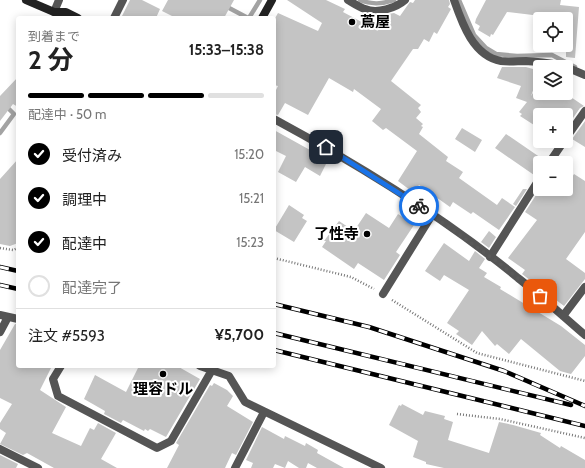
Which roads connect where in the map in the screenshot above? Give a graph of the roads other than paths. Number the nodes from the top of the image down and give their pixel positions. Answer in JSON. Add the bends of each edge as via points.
{"nodes":[{"id":1,"x":26,"y":0,"type":"edge"},
{"id":2,"x":58,"y":0,"type":"edge"},
{"id":3,"x":123,"y":0,"type":"edge"},
{"id":4,"x":272,"y":0,"type":"edge"},
{"id":5,"x":348,"y":0,"type":"edge"},
{"id":6,"x":405,"y":0,"type":"edge"},
{"id":7,"x":454,"y":0,"type":"edge"},
{"id":8,"x":54,"y":12,"type":"junction"},
{"id":9,"x":74,"y":16,"type":"edge"},
{"id":10,"x":115,"y":16,"type":"edge"},
{"id":11,"x":263,"y":16,"type":"edge"},
{"id":12,"x":533,"y":62,"type":"edge"},
{"id":13,"x":573,"y":70,"type":"edge"},
{"id":14,"x":585,"y":75,"type":"edge"},
{"id":15,"x":585,"y":111,"type":"edge"},
{"id":16,"x":276,"y":120,"type":"edge"},
{"id":17,"x":573,"y":128,"type":"edge"},
{"id":18,"x":533,"y":189,"type":"edge"},
{"id":19,"x":432,"y":215,"type":"junction"},
{"id":20,"x":490,"y":257,"type":"junction"},
{"id":21,"x":585,"y":287,"type":"edge"},
{"id":22,"x":383,"y":294,"type":"road end"},
{"id":23,"x":4,"y":316,"type":"edge"},
{"id":24,"x":563,"y":316,"type":"junction"},
{"id":25,"x":16,"y":319,"type":"edge"},
{"id":26,"x":0,"y":332,"type":"edge"},
{"id":27,"x":585,"y":335,"type":"edge"},
{"id":28,"x":60,"y":368,"type":"edge"},
{"id":29,"x":206,"y":368,"type":"edge"},
{"id":30,"x":212,"y":370,"type":"junction"},
{"id":31,"x":264,"y":412,"type":"junction"},
{"id":32,"x":0,"y":448,"type":"edge"},
{"id":33,"x":38,"y":468,"type":"edge"},
{"id":34,"x":235,"y":468,"type":"edge"},
{"id":35,"x":381,"y":468,"type":"edge"}],
"edges":[{"from":1,"to":8,"type":"main road"},
{"from":2,"to":8,"type":"street"},
{"from":3,"to":10,"type":"street"},
{"from":4,"to":11,"type":"main road"},
{"from":5,"to":6,"type":"street","via":[[367,10],[387,9],[400,5]]},
{"from":7,"to":12,"type":"street","via":[[465,29],[477,47],[500,61]]},
{"from":8,"to":9,"type":"main road","via":[[66,12]]},
{"from":13,"to":14,"type":"street"},
{"from":15,"to":17,"type":"street"},
{"from":16,"to":19,"type":"street","via":[[339,154]]},
{"from":18,"to":20,"type":"street"},
{"from":19,"to":20,"type":"street"},
{"from":19,"to":22,"type":"street"},
{"from":20,"to":24,"type":"street"},
{"from":21,"to":24,"type":"street"},
{"from":23,"to":25,"type":"street"},
{"from":23,"to":26,"type":"street"},
{"from":24,"to":27,"type":"street"},
{"from":28,"to":30,"type":"street","via":[[53,379],[58,396],[157,448],[171,441]]},
{"from":29,"to":30,"type":"street"},
{"from":30,"to":31,"type":"street","via":[[229,376],[245,402]]},
{"from":31,"to":34,"type":"street"},
{"from":31,"to":35,"type":"street"},
{"from":32,"to":33,"type":"street"}]}
